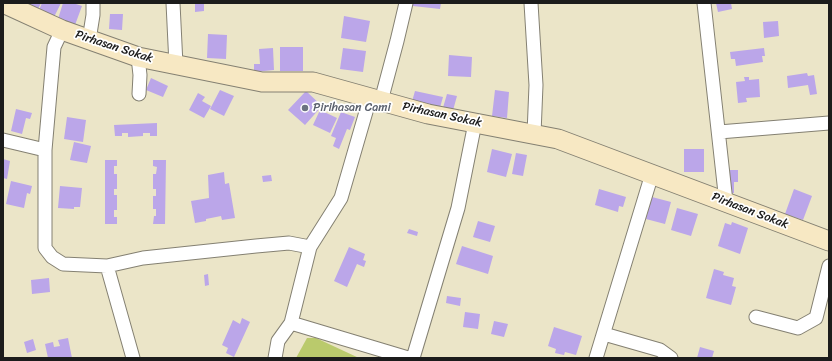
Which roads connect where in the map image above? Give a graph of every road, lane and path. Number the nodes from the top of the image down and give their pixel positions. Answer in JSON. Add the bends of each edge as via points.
{"nodes":[{"id":1,"x":93,"y":3,"type":"edge"},
{"id":2,"x":174,"y":3,"type":"edge"},
{"id":3,"x":406,"y":3,"type":"edge"},
{"id":4,"x":531,"y":3,"type":"edge"},
{"id":5,"x":704,"y":3,"type":"edge"},
{"id":6,"x":13,"y":5,"type":"edge"},
{"id":7,"x":62,"y":30,"type":"junction"},
{"id":8,"x":89,"y":40,"type":"junction"},
{"id":9,"x":138,"y":57,"type":"junction"},
{"id":10,"x":176,"y":65,"type":"junction"},
{"id":11,"x":139,"y":94,"type":"dead end"},
{"id":12,"x":376,"y":99,"type":"junction"},
{"id":13,"x":475,"y":123,"type":"junction"},
{"id":14,"x":829,"y":123,"type":"edge"},
{"id":15,"x":719,"y":132,"type":"junction"},
{"id":16,"x":534,"y":134,"type":"junction"},
{"id":17,"x":3,"y":140,"type":"edge"},
{"id":18,"x":45,"y":150,"type":"junction"},
{"id":19,"x":652,"y":174,"type":"junction"},
{"id":20,"x":726,"y":202,"type":"junction"},
{"id":21,"x":829,"y":241,"type":"edge"},
{"id":22,"x":310,"y":247,"type":"junction"},
{"id":23,"x":107,"y":266,"type":"junction"},
{"id":24,"x":829,"y":266,"type":"edge"},
{"id":25,"x":756,"y":318,"type":"dead end"},
{"id":26,"x":291,"y":322,"type":"junction"},
{"id":27,"x":604,"y":334,"type":"junction"},
{"id":28,"x":133,"y":358,"type":"edge"},
{"id":29,"x":275,"y":358,"type":"edge"},
{"id":30,"x":408,"y":358,"type":"edge"},
{"id":31,"x":413,"y":358,"type":"edge"},
{"id":32,"x":596,"y":358,"type":"edge"},
{"id":33,"x":671,"y":358,"type":"edge"}],
"edges":[{"from":1,"to":8,"type":"street"},
{"from":2,"to":10,"type":"street"},
{"from":3,"to":12,"type":"street","via":[[398,41]]},
{"from":4,"to":16,"type":"street","via":[[536,85]]},
{"from":5,"to":15,"type":"street"},
{"from":6,"to":7,"type":"street","name":"Pirhasan Sokak"},
{"from":7,"to":8,"type":"street","name":"Pirhasan Sokak"},
{"from":7,"to":18,"type":"street","via":[[54,47]]},
{"from":8,"to":9,"type":"street","name":"Pirhasan Sokak"},
{"from":9,"to":10,"type":"street","name":"Pirhasan Sokak"},
{"from":9,"to":11,"type":"street"},
{"from":10,"to":12,"type":"street","name":"Pirhasan Sokak","via":[[262,82],[313,82]]},
{"from":12,"to":13,"type":"street","name":"Pirhasan Sokak","via":[[428,114]]},
{"from":12,"to":22,"type":"street","via":[[341,198]]},
{"from":13,"to":16,"type":"street","name":"Pirhasan Sokak"},
{"from":13,"to":31,"type":"street","via":[[458,208]]},
{"from":14,"to":15,"type":"street"},
{"from":15,"to":20,"type":"street"},
{"from":16,"to":19,"type":"street","name":"Pirhasan Sokak","via":[[558,139]]},
{"from":17,"to":18,"type":"street"},
{"from":18,"to":23,"type":"street","via":[[45,248],[52,257],[63,264]]},
{"from":19,"to":20,"type":"street","name":"Pirhasan Sokak"},
{"from":19,"to":27,"type":"street"},
{"from":20,"to":21,"type":"street","name":"Pirhasan Sokak"},
{"from":22,"to":23,"type":"street","via":[[289,244],[256,246],[143,258]]},
{"from":22,"to":26,"type":"street"},
{"from":23,"to":28,"type":"street"},
{"from":24,"to":25,"type":"street","via":[[816,318],[798,328]]},
{"from":26,"to":29,"type":"street","via":[[278,341]]},
{"from":26,"to":30,"type":"street"},
{"from":27,"to":32,"type":"street"},
{"from":27,"to":33,"type":"street","via":[[660,350]]}]}
